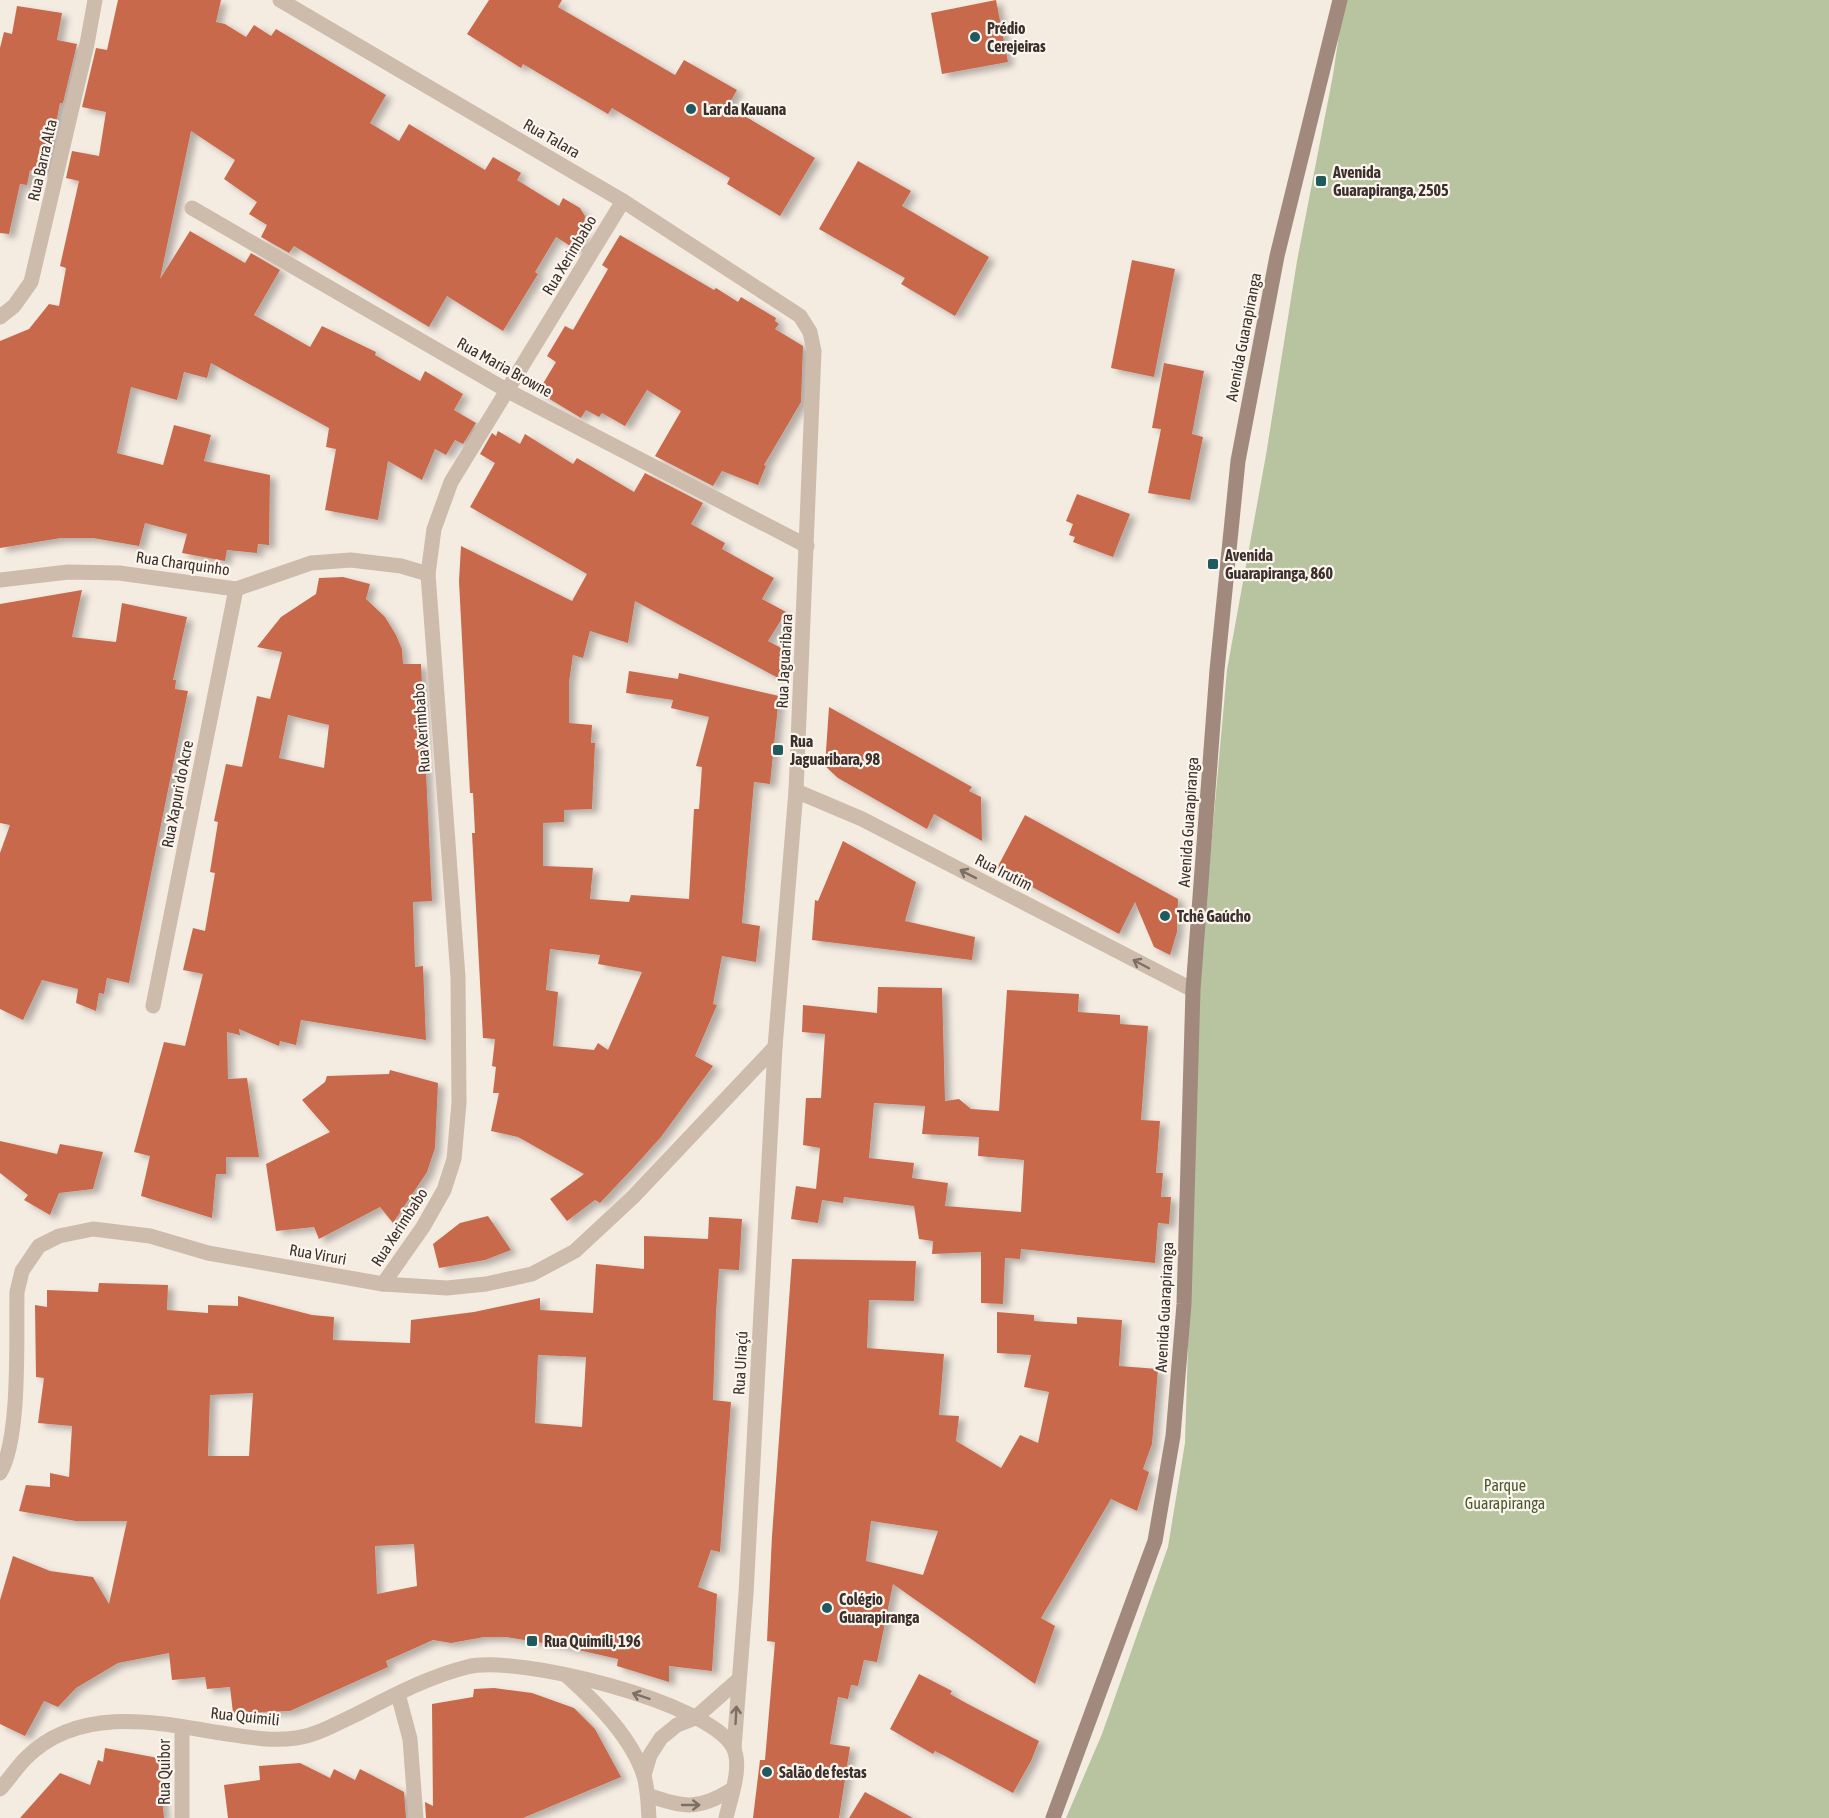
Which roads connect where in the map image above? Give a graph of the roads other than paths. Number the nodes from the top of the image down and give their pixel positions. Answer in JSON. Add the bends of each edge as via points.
{"nodes":[{"id":1,"x":95,"y":0,"type":"edge"},
{"id":2,"x":280,"y":0,"type":"edge"},
{"id":3,"x":1340,"y":0,"type":"edge"},
{"id":4,"x":623,"y":201,"type":"junction"},
{"id":5,"x":192,"y":208,"type":"dead end"},
{"id":6,"x":800,"y":316,"type":"joint"},
{"id":7,"x":0,"y":317,"type":"edge"},
{"id":8,"x":508,"y":391,"type":"junction"},
{"id":9,"x":807,"y":546,"type":"junction"},
{"id":10,"x":428,"y":573,"type":"junction"},
{"id":11,"x":0,"y":580,"type":"edge"},
{"id":12,"x":236,"y":589,"type":"junction"},
{"id":13,"x":796,"y":792,"type":"junction"},
{"id":14,"x":1193,"y":990,"type":"junction"},
{"id":15,"x":153,"y":1006,"type":"dead end"},
{"id":16,"x":775,"y":1047,"type":"junction"},
{"id":17,"x":382,"y":1284,"type":"junction"},
{"id":18,"x":0,"y":1473,"type":"edge"},
{"id":19,"x":566,"y":1675,"type":"junction"},
{"id":20,"x":737,"y":1681,"type":"junction"},
{"id":21,"x":398,"y":1694,"type":"junction"},
{"id":22,"x":695,"y":1718,"type":"junction"},
{"id":23,"x":182,"y":1727,"type":"junction"},
{"id":24,"x":734,"y":1748,"type":"junction"},
{"id":25,"x":644,"y":1775,"type":"junction"},
{"id":26,"x":0,"y":1789,"type":"edge"},
{"id":27,"x":731,"y":1790,"type":"junction"},
{"id":28,"x":648,"y":1795,"type":"junction"},
{"id":29,"x":182,"y":1818,"type":"edge"},
{"id":30,"x":416,"y":1818,"type":"edge"},
{"id":31,"x":649,"y":1818,"type":"edge"},
{"id":32,"x":726,"y":1818,"type":"edge"},
{"id":33,"x":1053,"y":1818,"type":"edge"}],
"edges":[{"from":1,"to":7,"type":"street","name":"Rua Barra Alta","via":[[31,282],[14,306]]},
{"from":2,"to":4,"type":"street","name":"Rua Talara"},
{"from":3,"to":14,"type":"main road","name":"Avenida Guarapiranga","via":[[1277,256],[1238,461],[1217,670]]},
{"from":4,"to":6,"type":"street","name":"Rua Talara"},
{"from":4,"to":8,"type":"street","name":"Rua Xerimbabo"},
{"from":5,"to":8,"type":"street","name":"Rua Maria Browne"},
{"from":6,"to":9,"type":"street","name":"Rua Jaguaribara","via":[[810,332],[814,351]]},
{"from":8,"to":9,"type":"street","name":"Rua Maria Browne"},
{"from":8,"to":10,"type":"street","name":"Rua Xerimbabo","via":[[452,482],[435,530]]},
{"from":9,"to":13,"type":"street","name":"Rua Jaguaribara"},
{"from":10,"to":12,"type":"street","name":"Rua Charquinho","via":[[351,560],[311,563]]},
{"from":10,"to":17,"type":"street","name":"Rua Xerimbabo","via":[[458,977],[459,1103],[454,1159],[444,1190]]},
{"from":11,"to":12,"type":"street","name":"Rua Charquinho","via":[[68,572],[119,573]]},
{"from":12,"to":15,"type":"street","name":"Rua Xapuri do Acre"},
{"from":14,"to":13,"type":"street","name":"Rua Irutim","one_way":true,"via":[[862,819]]},
{"from":13,"to":16,"type":"street","name":"Rua Jaguaribara"},
{"from":14,"to":33,"type":"main road","name":"Avenida Guarapiranga","via":[[1184,1304],[1173,1436],[1155,1541]]},
{"from":16,"to":17,"type":"street","name":"Rua Viruri","via":[[633,1197],[575,1251],[531,1274],[486,1284],[447,1288]]},
{"from":16,"to":20,"type":"street","name":"Rua Uiraçú","via":[[746,1594]]},
{"from":17,"to":18,"type":"street","name":"Rua Viruri","via":[[208,1253],[150,1236],[93,1229],[60,1236],[39,1246],[22,1272],[17,1292],[13,1423]]},
{"from":19,"to":21,"type":"street","name":"Rua Quimili","via":[[516,1665],[470,1666],[436,1676]]},
{"from":22,"to":19,"type":"street","name":"Rua Quimili","one_way":true,"via":[[636,1694]]},
{"from":19,"to":25,"type":"street","via":[[613,1723]]},
{"from":20,"to":22,"type":"street"},
{"from":24,"to":20,"type":"street","name":"Rua Uiraçú","one_way":true},
{"from":21,"to":23,"type":"street","name":"Rua Quimili","via":[[323,1730],[297,1738],[250,1738]]},
{"from":21,"to":30,"type":"street","via":[[410,1738]]},
{"from":22,"to":24,"type":"street","via":[[726,1738]]},
{"from":22,"to":25,"type":"street","via":[[677,1725],[661,1738]]},
{"from":23,"to":26,"type":"street","name":"Rua Quimili","via":[[128,1720],[85,1725],[57,1734],[27,1756]]},
{"from":23,"to":29,"type":"street","name":"Rua Quibor"},
{"from":24,"to":27,"type":"street","via":[[736,1771]]},
{"from":25,"to":28,"type":"street"},
{"from":28,"to":27,"type":"street","one_way":true,"via":[[691,1806]]},
{"from":27,"to":32,"type":"street"},
{"from":28,"to":31,"type":"street"}]}
